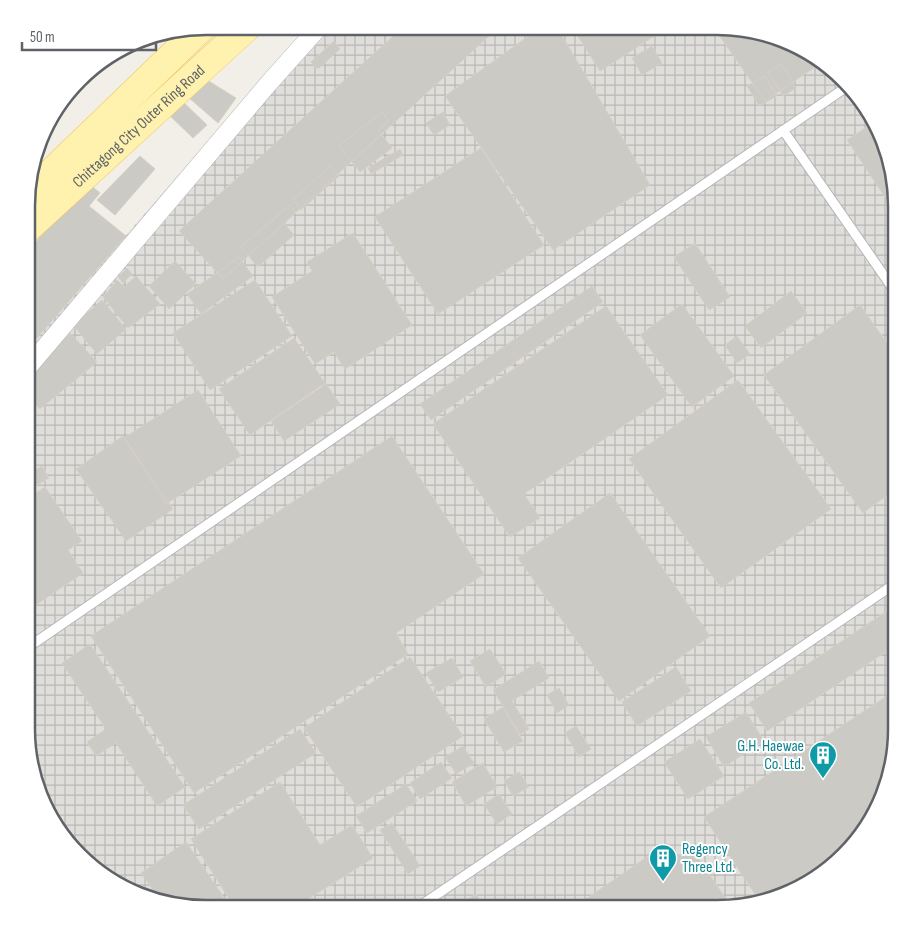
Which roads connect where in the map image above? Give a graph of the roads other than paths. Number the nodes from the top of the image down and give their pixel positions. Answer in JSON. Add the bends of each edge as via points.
{"nodes":[{"id":1,"x":238,"y":35,"type":"edge"},
{"id":2,"x":312,"y":35,"type":"edge"},
{"id":3,"x":193,"y":36,"type":"edge"},
{"id":4,"x":843,"y":90,"type":"edge"},
{"id":5,"x":783,"y":130,"type":"junction"},
{"id":6,"x":36,"y":187,"type":"edge"},
{"id":7,"x":35,"y":221,"type":"edge"},
{"id":8,"x":888,"y":281,"type":"edge"},
{"id":9,"x":35,"y":359,"type":"edge"},
{"id":10,"x":888,"y":588,"type":"edge"},
{"id":11,"x":35,"y":643,"type":"edge"},
{"id":12,"x":429,"y":900,"type":"edge"}],
"edges":[{"from":1,"to":7,"type":"main road","name":"Chittagong City Outer Ring Road"},
{"from":2,"to":9,"type":"street"},
{"from":3,"to":6,"type":"main road"},
{"from":4,"to":5,"type":"lane"},
{"from":5,"to":8,"type":"lane"},
{"from":5,"to":11,"type":"lane"},
{"from":10,"to":12,"type":"lane"}]}
